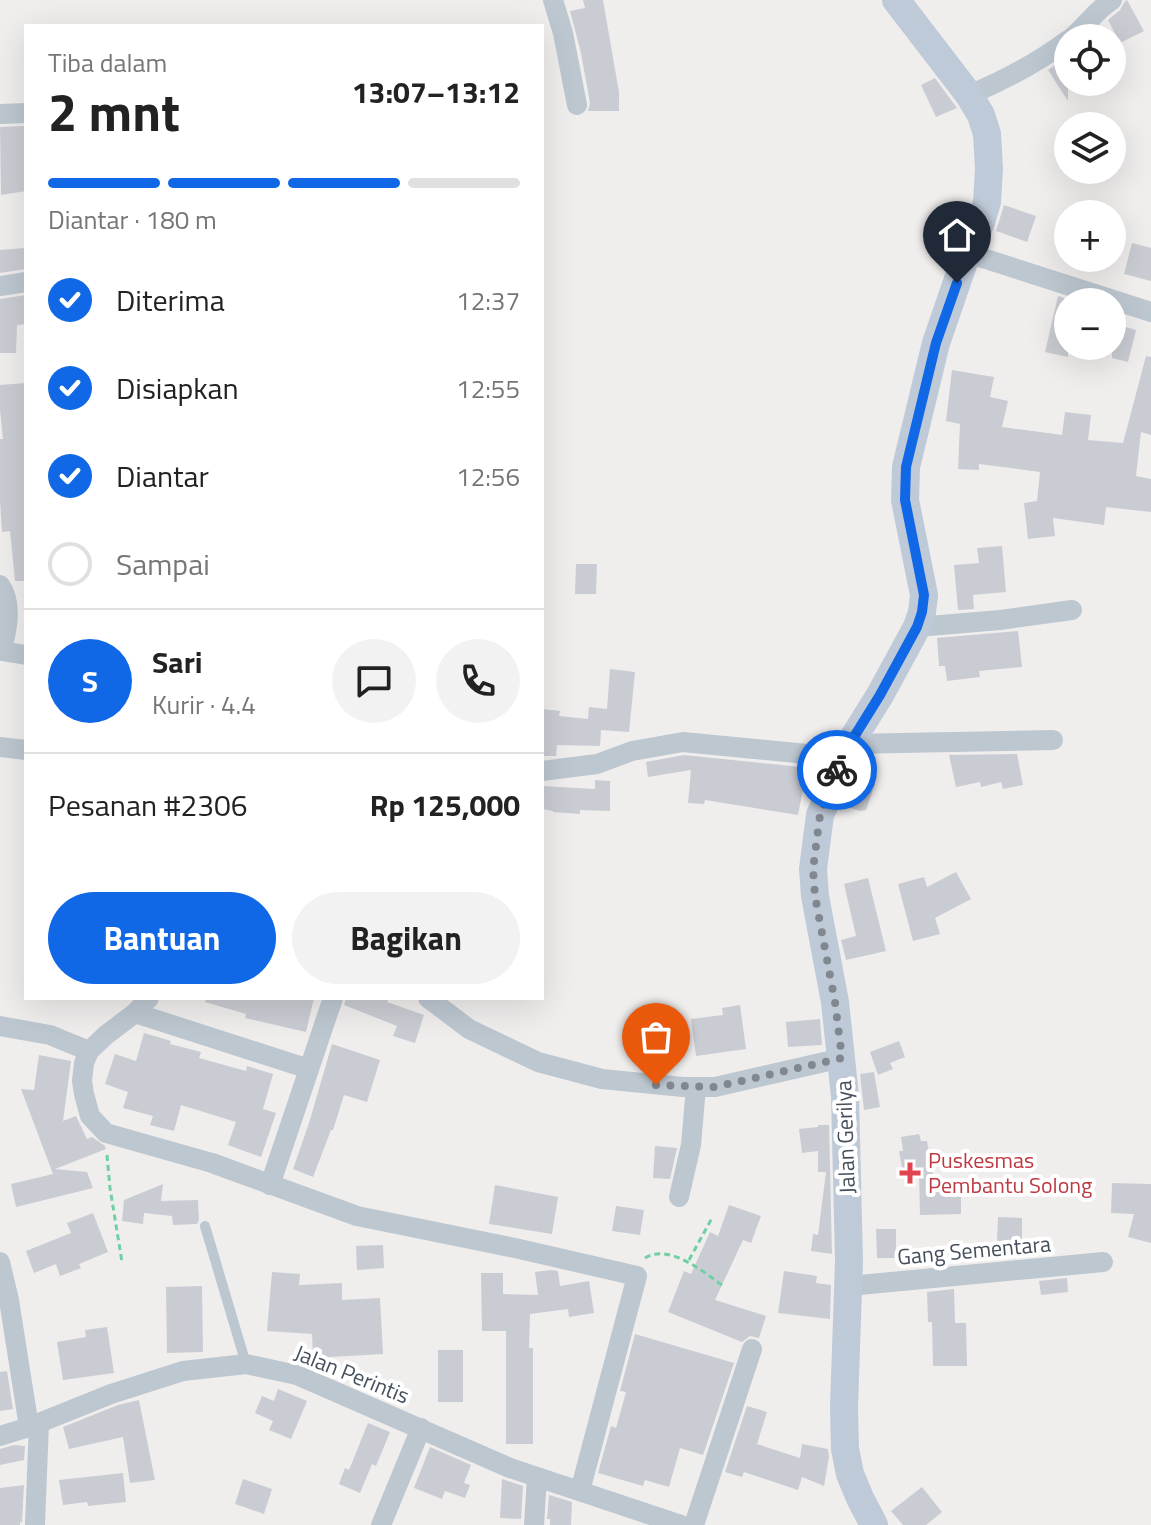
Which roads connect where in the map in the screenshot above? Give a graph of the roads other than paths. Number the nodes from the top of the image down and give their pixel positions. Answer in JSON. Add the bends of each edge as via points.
{"nodes":[{"id":1,"x":553,"y":0,"type":"edge"},
{"id":2,"x":896,"y":0,"type":"edge"},
{"id":3,"x":1112,"y":0,"type":"edge"},
{"id":4,"x":1086,"y":24,"type":"edge"},
{"id":5,"x":1054,"y":50,"type":"edge"},
{"id":6,"x":969,"y":95,"type":"junction"},
{"id":7,"x":577,"y":105,"type":"dead end"},
{"id":8,"x":24,"y":113,"type":"edge"},
{"id":9,"x":0,"y":114,"type":"edge"},
{"id":10,"x":967,"y":253,"type":"junction"},
{"id":11,"x":24,"y":282,"type":"edge"},
{"id":12,"x":0,"y":286,"type":"edge"},
{"id":13,"x":1151,"y":312,"type":"edge"},
{"id":14,"x":8,"y":592,"type":"edge"},
{"id":15,"x":1072,"y":610,"type":"dead end"},
{"id":16,"x":917,"y":627,"type":"junction"},
{"id":17,"x":1,"y":654,"type":"edge"},
{"id":18,"x":24,"y":655,"type":"edge"},
{"id":19,"x":1053,"y":740,"type":"dead end"},
{"id":20,"x":0,"y":747,"type":"edge"},
{"id":21,"x":24,"y":750,"type":"edge"},
{"id":22,"x":844,"y":753,"type":"junction"},
{"id":23,"x":544,"y":771,"type":"edge"},
{"id":24,"x":332,"y":1000,"type":"edge"},
{"id":25,"x":431,"y":1000,"type":"edge"},
{"id":26,"x":142,"y":1006,"type":"edge"},
{"id":27,"x":0,"y":1026,"type":"edge"},
{"id":28,"x":89,"y":1051,"type":"junction"},
{"id":29,"x":842,"y":1058,"type":"junction"},
{"id":30,"x":309,"y":1069,"type":"junction"},
{"id":31,"x":696,"y":1087,"type":"junction"},
{"id":32,"x":270,"y":1185,"type":"junction"},
{"id":33,"x":679,"y":1197,"type":"dead end"},
{"id":34,"x":205,"y":1226,"type":"dead end"},
{"id":35,"x":0,"y":1262,"type":"edge"},
{"id":36,"x":1103,"y":1262,"type":"dead end"},
{"id":37,"x":849,"y":1286,"type":"junction"},
{"id":38,"x":752,"y":1349,"type":"dead end"},
{"id":39,"x":246,"y":1364,"type":"junction"},
{"id":40,"x":10,"y":1366,"type":"edge"},
{"id":41,"x":34,"y":1425,"type":"junction"},
{"id":42,"x":421,"y":1428,"type":"junction"},
{"id":43,"x":0,"y":1436,"type":"edge"},
{"id":44,"x":537,"y":1477,"type":"junction"},
{"id":45,"x":580,"y":1491,"type":"junction"},
{"id":46,"x":35,"y":1525,"type":"edge"},
{"id":47,"x":381,"y":1525,"type":"edge"},
{"id":48,"x":534,"y":1525,"type":"edge"},
{"id":49,"x":681,"y":1525,"type":"edge"},
{"id":50,"x":694,"y":1525,"type":"edge"},
{"id":51,"x":874,"y":1525,"type":"edge"}],
"edges":[{"from":1,"to":7,"type":"street"},
{"from":2,"to":6,"type":"street","name":"Jalan Gerilya"},
{"from":3,"to":4,"type":"street"},
{"from":5,"to":6,"type":"street"},
{"from":6,"to":10,"type":"street","name":"Jalan Gerilya","via":[[987,134],[989,169],[987,202]]},
{"from":8,"to":9,"type":"street"},
{"from":10,"to":13,"type":"street"},
{"from":10,"to":16,"type":"street","name":"Jalan Gerilya","via":[[936,343],[906,467],[905,500],[924,595]]},
{"from":11,"to":12,"type":"street"},
{"from":14,"to":17,"type":"street"},
{"from":15,"to":16,"type":"street"},
{"from":16,"to":22,"type":"street","name":"Jalan Gerilya"},
{"from":17,"to":18,"type":"street"},
{"from":19,"to":22,"type":"street"},
{"from":20,"to":21,"type":"street"},
{"from":22,"to":23,"type":"street","via":[[683,742],[597,764]]},
{"from":22,"to":29,"type":"street","name":"Jalan Gerilya","via":[[820,815],[813,869]]},
{"from":24,"to":30,"type":"street"},
{"from":25,"to":31,"type":"street","via":[[469,1029],[538,1062],[602,1079]]},
{"from":26,"to":28,"type":"street"},
{"from":26,"to":30,"type":"street"},
{"from":27,"to":28,"type":"street","via":[[50,1035]]},
{"from":28,"to":32,"type":"street","via":[[84,1094],[90,1116],[106,1133]]},
{"from":29,"to":31,"type":"street"},
{"from":29,"to":37,"type":"street","name":"Jalan Gerilya"},
{"from":30,"to":32,"type":"street"},
{"from":31,"to":33,"type":"street"},
{"from":32,"to":45,"type":"street","via":[[357,1216],[637,1276]]},
{"from":34,"to":39,"type":"lane"},
{"from":35,"to":40,"type":"street","via":[[9,1300]]},
{"from":36,"to":37,"type":"street","name":"Gang Sementara"},
{"from":37,"to":51,"type":"street","name":"Jalan Gerilya","via":[[845,1449],[850,1474]]},
{"from":38,"to":50,"type":"street"},
{"from":39,"to":41,"type":"street","name":"Jalan Perintis","via":[[183,1371]]},
{"from":39,"to":42,"type":"street","name":"Jalan Perintis","via":[[297,1375]]},
{"from":40,"to":41,"type":"street"},
{"from":41,"to":43,"type":"street","name":"Jalan Perintis"},
{"from":41,"to":46,"type":"street"},
{"from":42,"to":44,"type":"street","name":"Jalan Perintis"},
{"from":42,"to":47,"type":"street"},
{"from":44,"to":45,"type":"street","name":"Jalan Perintis"},
{"from":44,"to":48,"type":"street"},
{"from":45,"to":49,"type":"street","name":"Jalan Perintis"}]}
